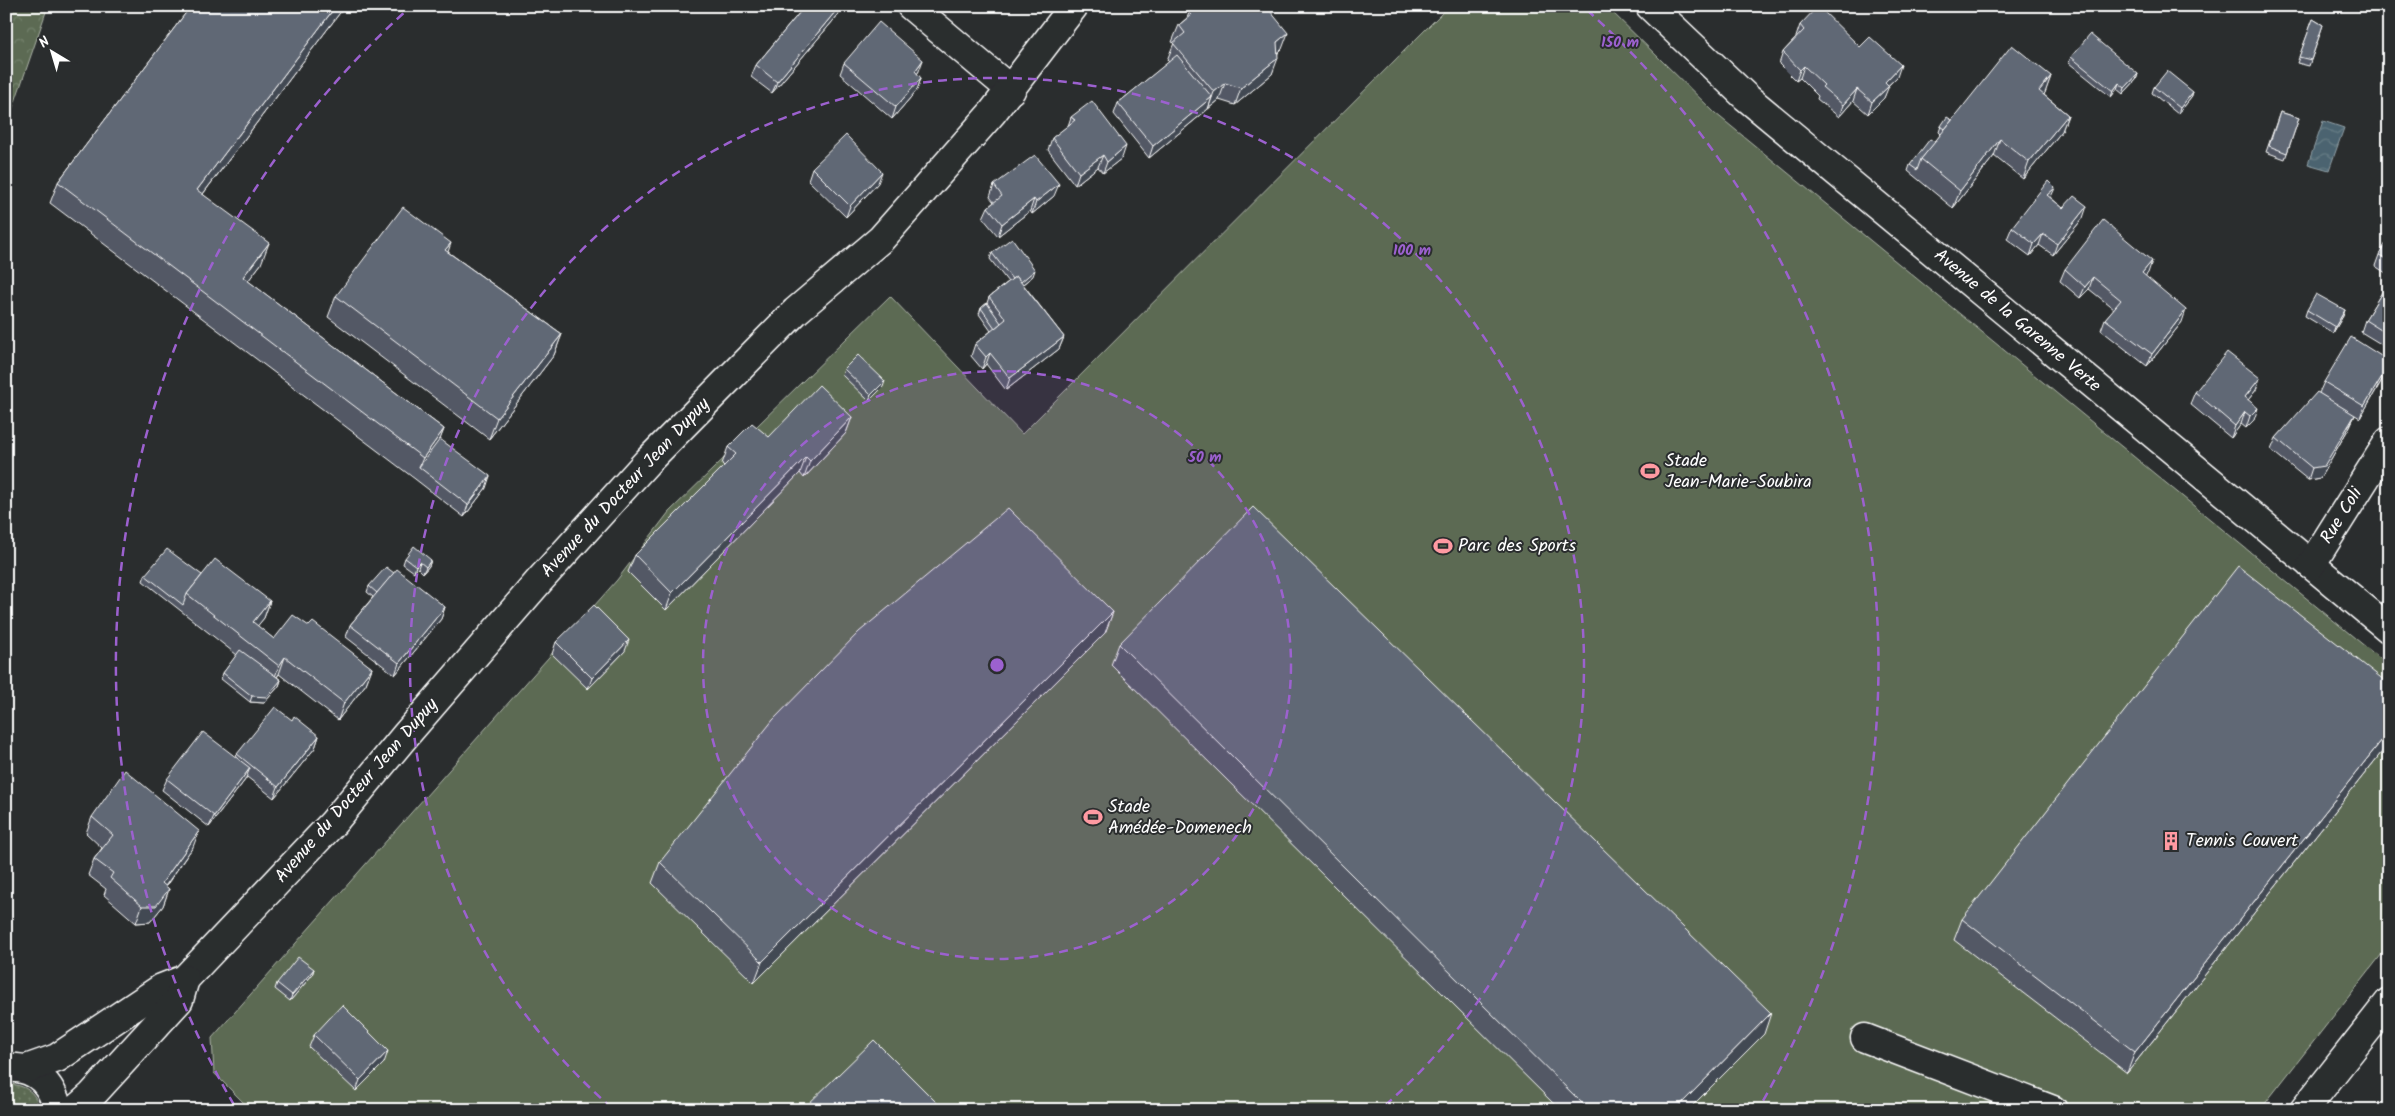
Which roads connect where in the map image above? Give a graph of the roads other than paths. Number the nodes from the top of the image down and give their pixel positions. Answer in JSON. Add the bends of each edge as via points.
{"nodes":[{"id":1,"x":911,"y":6,"type":"edge"},
{"id":2,"x":1074,"y":6,"type":"edge"},
{"id":3,"x":1650,"y":6,"type":"edge"},
{"id":4,"x":1010,"y":90,"type":"junction"},
{"id":5,"x":2389,"y":441,"type":"edge"},
{"id":6,"x":2311,"y":565,"type":"junction"},
{"id":7,"x":2389,"y":629,"type":"edge"},
{"id":8,"x":185,"y":979,"type":"junction"},
{"id":9,"x":2389,"y":1002,"type":"edge"},
{"id":10,"x":1865,"y":1038,"type":"dead end"},
{"id":11,"x":16,"y":1069,"type":"edge"},
{"id":12,"x":58,"y":1110,"type":"edge"},
{"id":13,"x":75,"y":1110,"type":"edge"},
{"id":14,"x":2052,"y":1110,"type":"edge"},
{"id":15,"x":2304,"y":1110,"type":"edge"}],
"edges":[{"from":1,"to":4,"type":"street"},
{"from":2,"to":4,"type":"street","name":"Avenue du Docteur Jean Dupuy"},
{"from":3,"to":6,"type":"street","name":"Avenue de la Garenne Verte","via":[[1746,97]]},
{"from":4,"to":8,"type":"street","name":"Avenue du Docteur Jean Dupuy","via":[[881,239],[796,311],[640,470],[533,587],[333,823]]},
{"from":5,"to":6,"type":"street","name":"Rue Coli"},
{"from":6,"to":7,"type":"street","name":"Avenue de la Garenne Verte"},
{"from":8,"to":11,"type":"street","name":"Avenue du Docteur Jean Dupuy","via":[[162,988],[57,1058]]},
{"from":8,"to":13,"type":"street","name":"Avenue du Docteur Jean Dupuy","via":[[179,1000],[92,1096]]},
{"from":9,"to":15,"type":"street"},
{"from":10,"to":14,"type":"street"},
{"from":11,"to":12,"type":"street","via":[[38,1075],[49,1085]]}]}
